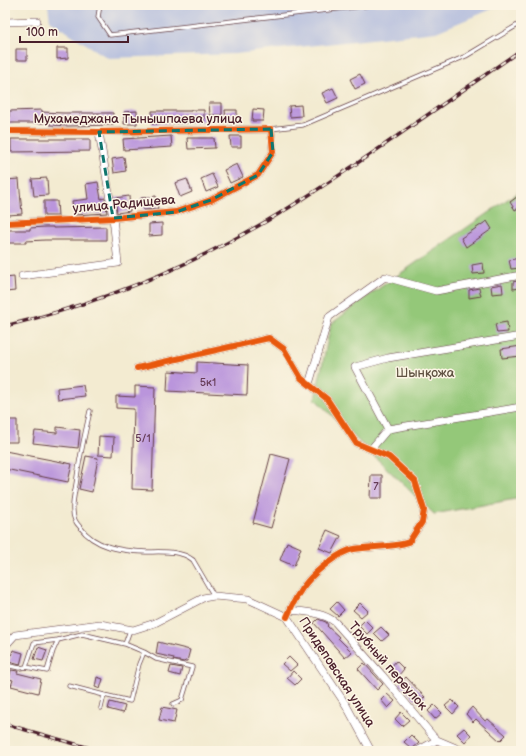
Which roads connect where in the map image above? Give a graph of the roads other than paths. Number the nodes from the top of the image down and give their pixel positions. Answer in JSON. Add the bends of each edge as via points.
{"nodes":[{"id":1,"x":100,"y":5,"type":"edge"},
{"id":2,"x":372,"y":5,"type":"edge"},
{"id":3,"x":37,"y":21,"type":"dead end"},
{"id":4,"x":5,"y":22,"type":"edge"},
{"id":5,"x":521,"y":23,"type":"edge"},
{"id":6,"x":271,"y":129,"type":"junction"},
{"id":7,"x":5,"y":131,"type":"edge"},
{"id":8,"x":99,"y":132,"type":"junction"},
{"id":9,"x":113,"y":218,"type":"junction"},
{"id":10,"x":5,"y":223,"type":"edge"},
{"id":11,"x":521,"y":275,"type":"edge"},
{"id":12,"x":22,"y":276,"type":"dead end"},
{"id":13,"x":521,"y":336,"type":"edge"},
{"id":14,"x":137,"y":368,"type":"dead end"},
{"id":15,"x":309,"y":384,"type":"junction"},
{"id":16,"x":521,"y":407,"type":"edge"},
{"id":17,"x":90,"y":412,"type":"dead end"},
{"id":18,"x":388,"y":429,"type":"junction"},
{"id":19,"x":371,"y":449,"type":"junction"},
{"id":20,"x":214,"y":596,"type":"junction"},
{"id":21,"x":288,"y":613,"type":"junction"},
{"id":22,"x":130,"y":630,"type":"junction"},
{"id":23,"x":58,"y":640,"type":"junction"},
{"id":24,"x":125,"y":644,"type":"junction"},
{"id":25,"x":5,"y":646,"type":"edge"},
{"id":26,"x":144,"y":652,"type":"junction"},
{"id":27,"x":5,"y":665,"type":"edge"},
{"id":28,"x":26,"y":667,"type":"junction"},
{"id":29,"x":69,"y":686,"type":"dead end"},
{"id":30,"x":104,"y":695,"type":"junction"},
{"id":31,"x":172,"y":704,"type":"dead end"},
{"id":32,"x":100,"y":708,"type":"dead end"},
{"id":33,"x":437,"y":740,"type":"junction"},
{"id":34,"x":371,"y":751,"type":"edge"},
{"id":35,"x":418,"y":751,"type":"edge"},
{"id":36,"x":463,"y":751,"type":"edge"}],
"edges":[{"from":1,"to":2,"type":"lane","via":[[98,17],[110,35]]},
{"from":3,"to":4,"type":"street"},
{"from":5,"to":6,"type":"lane","via":[[459,59],[303,125]]},
{"from":6,"to":8,"type":"street","name":"Мухамеджана Тынышпаева улица"},
{"from":6,"to":9,"type":"street","name":"улица Радищева","via":[[273,152],[258,175],[211,200],[176,212]]},
{"from":7,"to":8,"type":"street","name":"Мухамеджана Тынышпаева улица"},
{"from":8,"to":9,"type":"street"},
{"from":9,"to":10,"type":"street","name":"улица Радищева"},
{"from":9,"to":12,"type":"street","via":[[118,263]]},
{"from":11,"to":15,"type":"street","via":[[436,291],[385,277],[329,317]]},
{"from":13,"to":18,"type":"street","via":[[401,356],[355,367]]},
{"from":14,"to":15,"type":"street","via":[[269,338],[284,349],[301,378]]},
{"from":15,"to":19,"type":"street","via":[[327,399],[356,443]]},
{"from":16,"to":18,"type":"street"},
{"from":17,"to":20,"type":"lane","via":[[72,511],[76,522],[84,533],[104,546],[188,556],[193,560]]},
{"from":18,"to":19,"type":"street"},
{"from":19,"to":21,"type":"street","via":[[389,457],[415,481],[424,510],[422,522],[409,542],[353,549],[334,557],[307,582]]},
{"from":20,"to":21,"type":"street","name":"Придеповская улица","via":[[248,599]]},
{"from":20,"to":22,"type":"street","name":"Придеповская улица","via":[[203,598],[155,623]]},
{"from":21,"to":33,"type":"street","name":"Трубный переулок","via":[[319,613],[335,622]]},
{"from":21,"to":34,"type":"street","name":"Придеповская улица","via":[[346,704]]},
{"from":22,"to":24,"type":"lane"},
{"from":22,"to":25,"type":"street","name":"Придеповская улица","via":[[100,624],[15,635]]},
{"from":23,"to":24,"type":"lane","via":[[82,634]]},
{"from":23,"to":28,"type":"lane","via":[[34,643]]},
{"from":23,"to":28,"type":"lane","via":[[47,671]]},
{"from":24,"to":26,"type":"lane"},
{"from":26,"to":30,"type":"lane","via":[[130,701]]},
{"from":26,"to":31,"type":"lane","via":[[156,659],[192,667],[182,700]]},
{"from":27,"to":28,"type":"lane"},
{"from":29,"to":30,"type":"lane"},
{"from":30,"to":32,"type":"lane"},
{"from":33,"to":35,"type":"street"},
{"from":33,"to":36,"type":"street","name":"Трубный переулок"}]}
